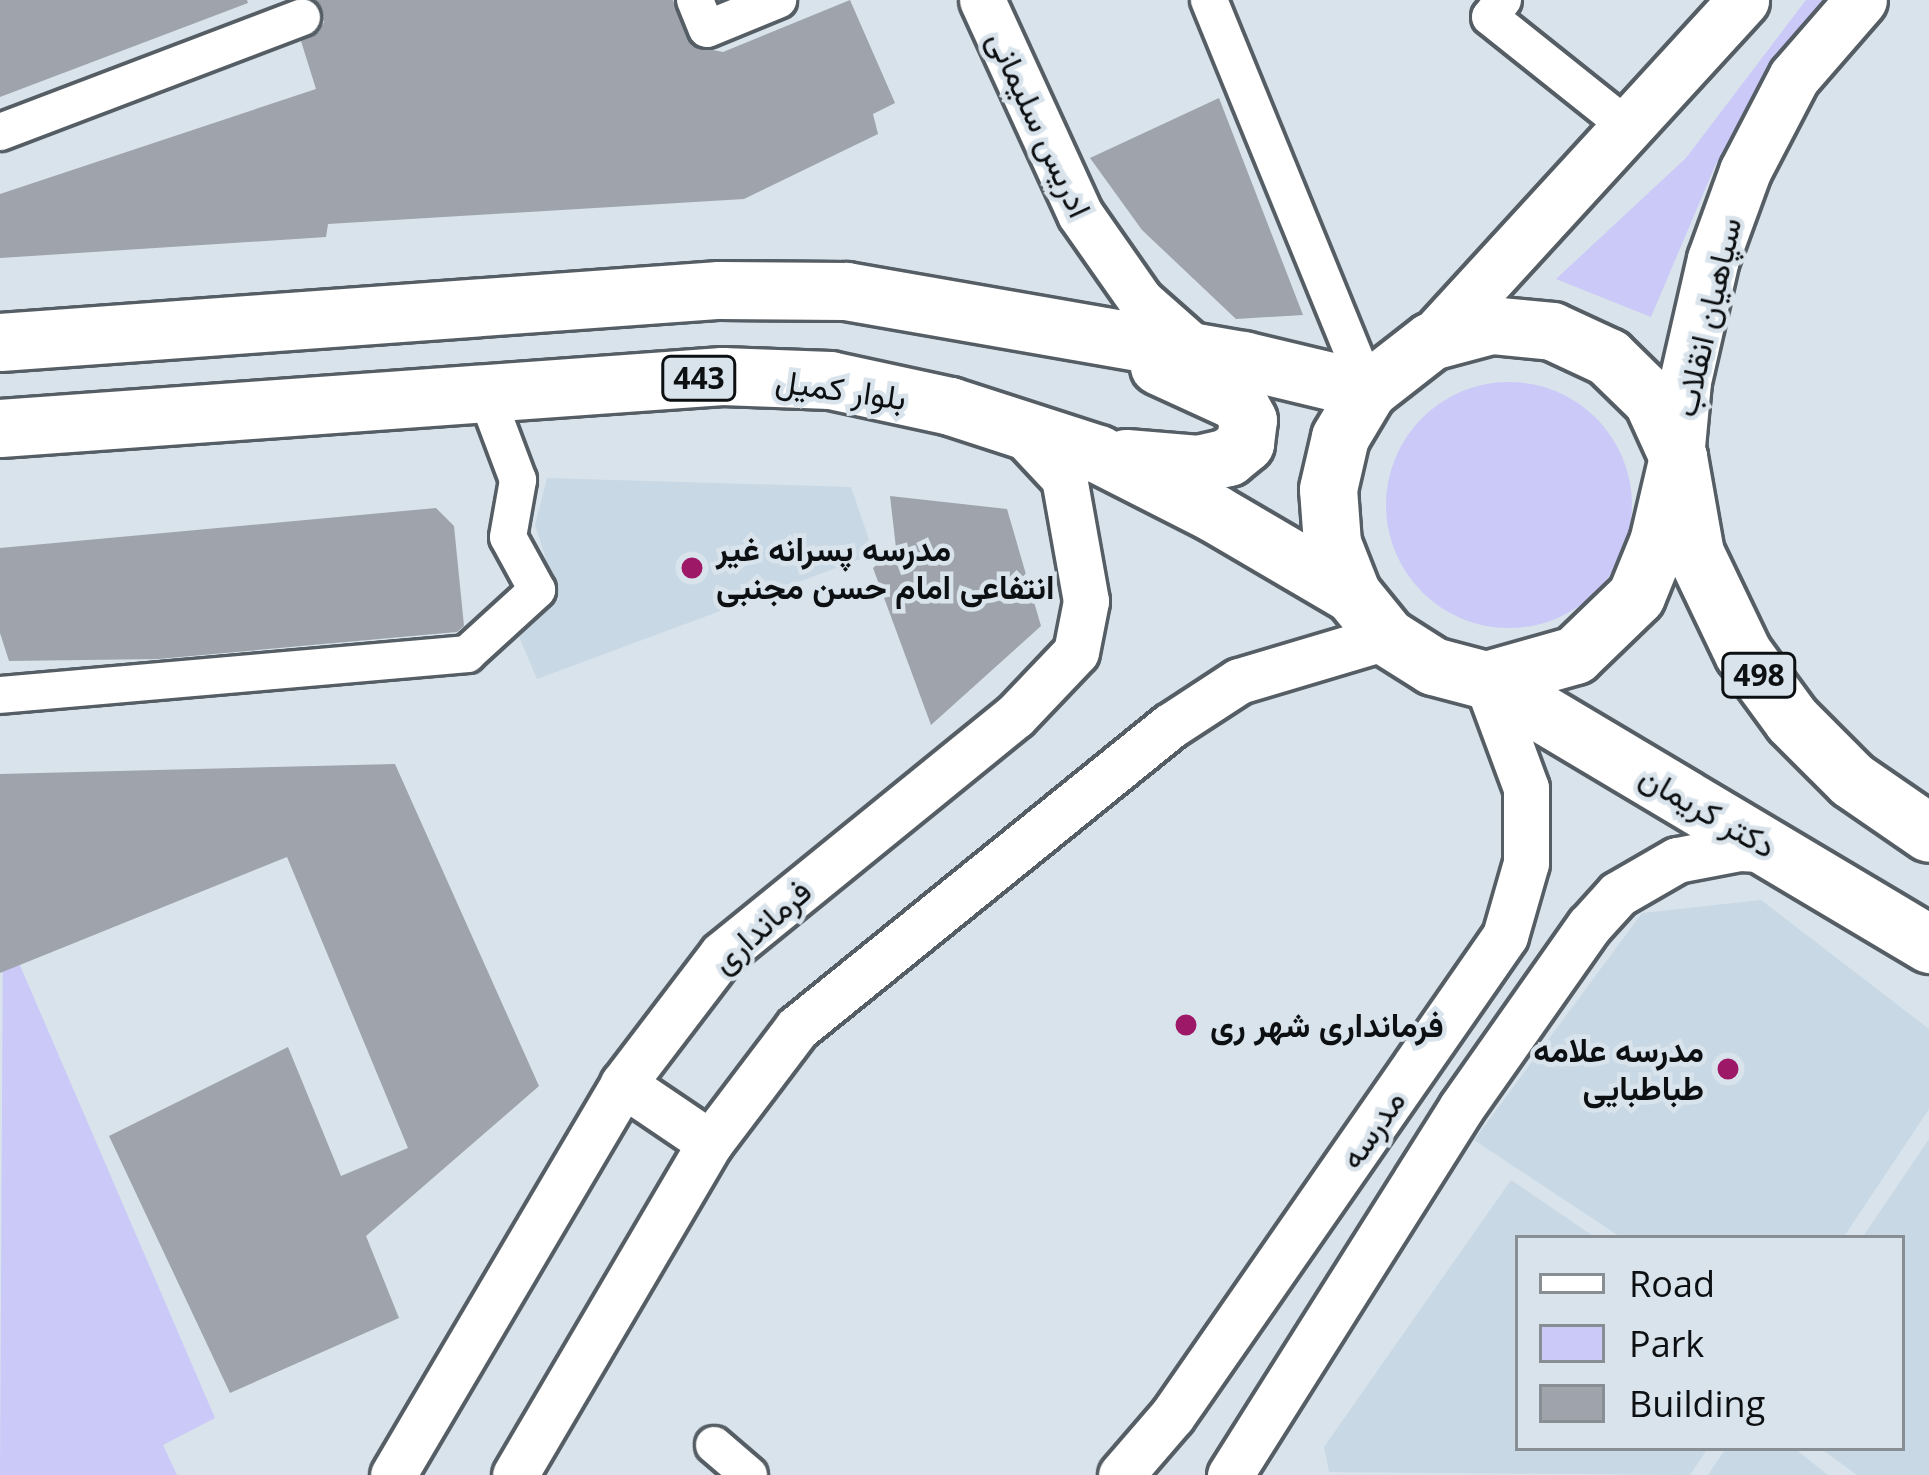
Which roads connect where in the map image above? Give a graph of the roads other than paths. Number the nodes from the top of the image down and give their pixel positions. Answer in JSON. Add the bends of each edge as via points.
{"nodes":[{"id":1,"x":695,"y":0,"type":"edge"},
{"id":2,"x":778,"y":0,"type":"edge"},
{"id":3,"x":982,"y":0,"type":"edge"},
{"id":4,"x":1209,"y":0,"type":"edge"},
{"id":5,"x":1743,"y":0,"type":"edge"},
{"id":6,"x":1861,"y":0,"type":"edge"},
{"id":7,"x":302,"y":17,"type":"dead end"},
{"id":8,"x":1487,"y":20,"type":"edge"},
{"id":9,"x":1628,"y":127,"type":"junction"},
{"id":10,"x":0,"y":132,"type":"edge"},
{"id":11,"x":1050,"y":328,"type":"junction"},
{"id":12,"x":1431,"y":341,"type":"junction"},
{"id":13,"x":0,"y":342,"type":"edge"},
{"id":14,"x":1198,"y":352,"type":"junction"},
{"id":15,"x":1368,"y":390,"type":"junction"},
{"id":16,"x":485,"y":392,"type":"junction"},
{"id":17,"x":0,"y":428,"type":"edge"},
{"id":18,"x":1017,"y":428,"type":"junction"},
{"id":19,"x":1099,"y":454,"type":"junction"},
{"id":20,"x":1678,"y":457,"type":"junction"},
{"id":21,"x":1370,"y":615,"type":"junction"},
{"id":22,"x":1486,"y":680,"type":"junction"},
{"id":23,"x":0,"y":695,"type":"edge"},
{"id":24,"x":1929,"y":833,"type":"edge"},
{"id":25,"x":1775,"y":850,"type":"junction"},
{"id":26,"x":1929,"y":944,"type":"edge"},
{"id":27,"x":623,"y":1084,"type":"junction"},
{"id":28,"x":710,"y":1143,"type":"junction"},
{"id":29,"x":714,"y":1445,"type":"dead end"},
{"id":30,"x":1242,"y":1472,"type":"edge"},
{"id":31,"x":393,"y":1475,"type":"edge"},
{"id":32,"x":515,"y":1475,"type":"edge"},
{"id":33,"x":749,"y":1475,"type":"edge"},
{"id":34,"x":1121,"y":1475,"type":"edge"}],
"edges":[{"from":1,"to":2,"type":"street","via":[[707,29]]},
{"from":3,"to":14,"type":"street","name":"ادریس سلیمانی","via":[[1080,214],[1141,302]]},
{"from":4,"to":15,"type":"street"},
{"from":5,"to":9,"type":"main road"},
{"from":6,"to":20,"type":"main road","name":"سپاهیان انقلاب","number":"498","via":[[1794,77],[1744,171],[1713,259],[1685,381]]},
{"from":7,"to":10,"type":"street"},
{"from":8,"to":9,"type":"street"},
{"from":9,"to":12,"type":"main road"},
{"from":11,"to":13,"type":"main road","via":[[846,291],[719,290]]},
{"from":11,"to":14,"type":"main road"},
{"from":11,"to":19,"type":"main road","via":[[1203,385],[1238,402],[1248,420],[1245,442],[1228,457],[1198,464]]},
{"from":12,"to":15,"type":"main road"},
{"from":12,"to":20,"type":"main road","via":[[1490,325],[1552,331],[1608,357],[1652,400]]},
{"from":14,"to":15,"type":"main road"},
{"from":15,"to":21,"type":"main road","via":[[1340,437],[1328,490],[1332,543]]},
{"from":16,"to":17,"type":"main road","name":"بلوار کمیل","number":"443"},
{"from":16,"to":18,"type":"main road","name":"بلوار کمیل","number":"443","via":[[722,376],[830,380]]},
{"from":16,"to":23,"type":"street","via":[[518,480],[508,537],[537,590],[467,654]]},
{"from":18,"to":19,"type":"main road","name":"بلوار کمیل","number":"443"},
{"from":18,"to":27,"type":"street","name":"فرمانداری","via":[[1064,478],[1086,602],[1076,652],[1015,716],[722,954]]},
{"from":19,"to":21,"type":"main road","name":"بلوار کمیل","number":"443"},
{"from":20,"to":22,"type":"main road","via":[[1636,596],[1575,655]]},
{"from":20,"to":24,"type":"main road","number":"498","via":[[1695,553],[1743,653],[1792,720],[1852,780]]},
{"from":21,"to":22,"type":"main road","via":[[1433,666]]},
{"from":21,"to":28,"type":"street","via":[[1239,681],[1170,727],[797,1028]]},
{"from":22,"to":25,"type":"main road","name":"دکتر کریمان"},
{"from":22,"to":34,"type":"street","name":"مدرسه","via":[[1526,788],[1526,863],[1505,936],[1172,1416]]},
{"from":25,"to":26,"type":"main road","name":"دکتر کریمان"},
{"from":25,"to":30,"type":"street","name":"مدرسه","via":[[1677,860],[1618,894],[1588,926],[1461,1108]]},
{"from":27,"to":28,"type":"street"},
{"from":27,"to":31,"type":"street","name":"فرمانداری"},
{"from":28,"to":32,"type":"street"},
{"from":29,"to":33,"type":"street"}]}
